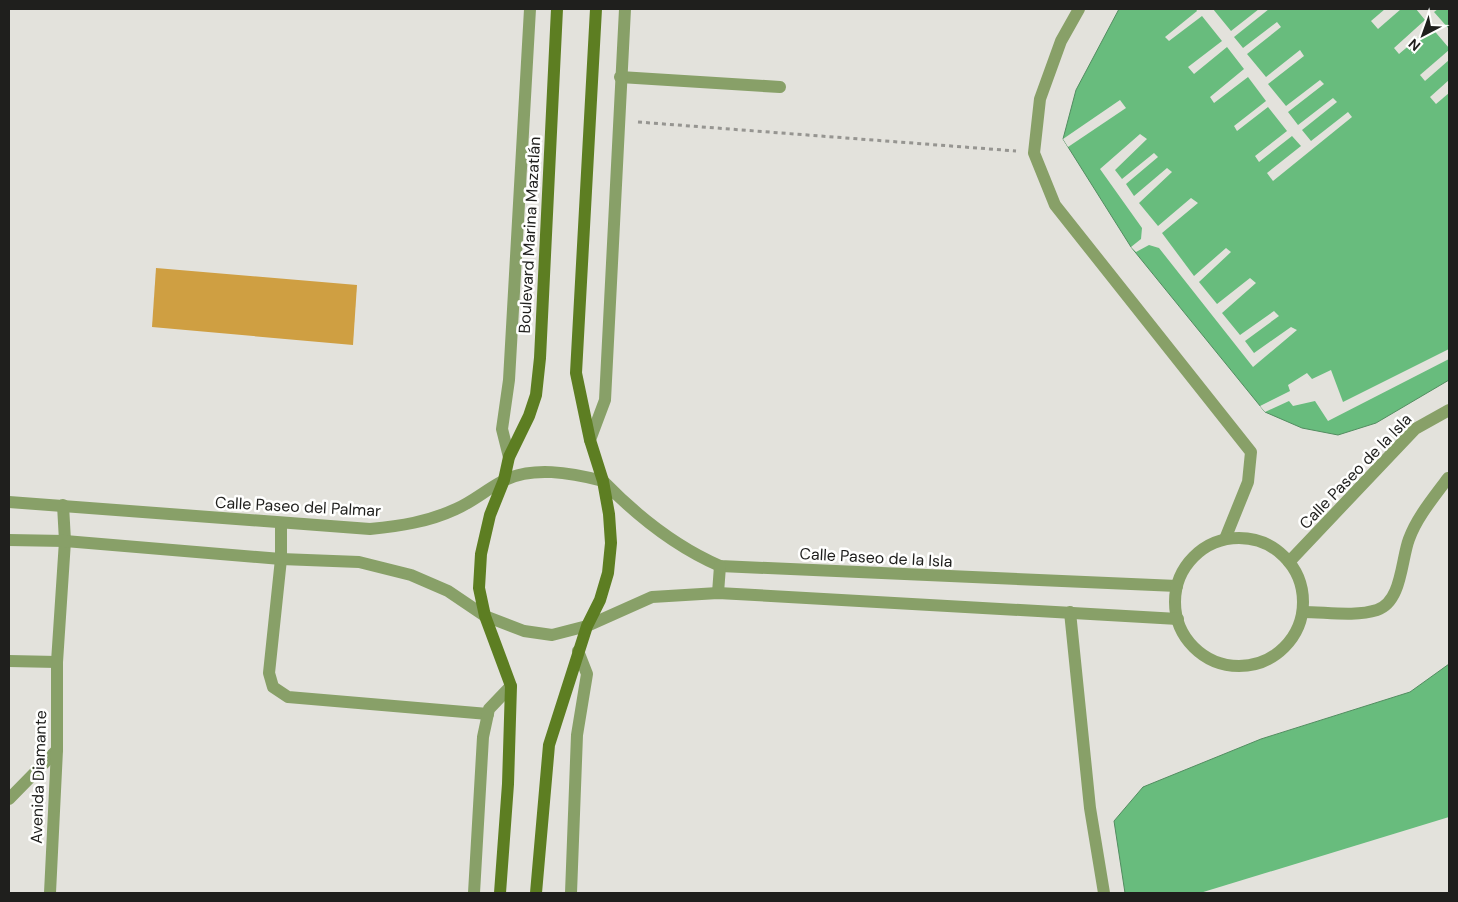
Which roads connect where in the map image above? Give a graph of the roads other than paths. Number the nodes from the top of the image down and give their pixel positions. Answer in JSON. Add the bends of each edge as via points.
{"nodes":[{"id":1,"x":530,"y":9,"type":"edge"},
{"id":2,"x":557,"y":9,"type":"edge"},
{"id":3,"x":596,"y":9,"type":"edge"},
{"id":4,"x":625,"y":9,"type":"edge"},
{"id":5,"x":1079,"y":9,"type":"edge"},
{"id":6,"x":620,"y":77,"type":"junction"},
{"id":7,"x":780,"y":87,"type":"dead end"},
{"id":8,"x":1449,"y":410,"type":"edge"},
{"id":9,"x":590,"y":440,"type":"junction"},
{"id":10,"x":509,"y":457,"type":"junction"},
{"id":11,"x":1448,"y":478,"type":"dead end"},
{"id":12,"x":504,"y":480,"type":"junction"},
{"id":13,"x":603,"y":481,"type":"junction"},
{"id":14,"x":9,"y":502,"type":"edge"},
{"id":15,"x":63,"y":505,"type":"junction"},
{"id":16,"x":282,"y":524,"type":"junction"},
{"id":17,"x":1225,"y":539,"type":"junction"},
{"id":18,"x":9,"y":540,"type":"edge"},
{"id":19,"x":65,"y":541,"type":"junction"},
{"id":20,"x":282,"y":559,"type":"junction"},
{"id":21,"x":1289,"y":562,"type":"junction"},
{"id":22,"x":720,"y":566,"type":"junction"},
{"id":23,"x":1177,"y":586,"type":"junction"},
{"id":24,"x":718,"y":593,"type":"junction"},
{"id":25,"x":1070,"y":612,"type":"junction"},
{"id":26,"x":1303,"y":612,"type":"junction"},
{"id":27,"x":485,"y":616,"type":"junction"},
{"id":28,"x":1178,"y":619,"type":"junction"},
{"id":29,"x":587,"y":626,"type":"junction"},
{"id":30,"x":578,"y":651,"type":"junction"},
{"id":31,"x":9,"y":661,"type":"edge"},
{"id":32,"x":57,"y":662,"type":"junction"},
{"id":33,"x":511,"y":686,"type":"junction"},
{"id":34,"x":488,"y":714,"type":"junction"},
{"id":35,"x":57,"y":750,"type":"junction"},
{"id":36,"x":9,"y":799,"type":"edge"},
{"id":37,"x":50,"y":893,"type":"edge"},
{"id":38,"x":474,"y":893,"type":"edge"},
{"id":39,"x":500,"y":893,"type":"edge"},
{"id":40,"x":536,"y":893,"type":"edge"},
{"id":41,"x":571,"y":893,"type":"edge"},
{"id":42,"x":1104,"y":893,"type":"edge"}],
"edges":[{"from":1,"to":10,"type":"street","name":"Boulevard Marina Mazatlán","via":[[509,380],[502,429]]},
{"from":2,"to":10,"type":"main road","name":"Boulevard Marina Mazatlán","via":[[540,358],[536,395]]},
{"from":3,"to":9,"type":"main road","via":[[576,373]]},
{"from":4,"to":6,"type":"street"},
{"from":5,"to":17,"type":"street","via":[[1061,41],[1040,99],[1034,153],[1055,205],[1251,452],[1248,482]]},
{"from":6,"to":7,"type":"street"},
{"from":6,"to":9,"type":"street","via":[[605,400]]},
{"from":8,"to":21,"type":"street","name":"Calle Paseo de la Isla","via":[[1415,429]]},
{"from":9,"to":13,"type":"main road"},
{"from":10,"to":12,"type":"main road","name":"Boulevard Marina Mazatlán"},
{"from":11,"to":26,"type":"street","via":[[1408,540],[1388,604],[1376,610],[1357,612]]},
{"from":12,"to":13,"type":"street","name":"Calle Paseo del Palmar","via":[[536,472],[580,475]]},
{"from":12,"to":16,"type":"street","name":"Calle Paseo del Palmar","via":[[456,509],[412,525],[370,529]]},
{"from":12,"to":27,"type":"main road","name":"Boulevard Marina Mazatlán","via":[[490,515],[481,554],[479,588]]},
{"from":13,"to":22,"type":"street","name":"Calle Paseo de la Isla","via":[[661,533]]},
{"from":13,"to":29,"type":"main road","via":[[611,543],[608,573],[600,600]]},
{"from":14,"to":15,"type":"street","name":"Calle Paseo del Palmar"},
{"from":15,"to":16,"type":"street","name":"Calle Paseo del Palmar"},
{"from":15,"to":19,"type":"street","name":"Avenida Diamante"},
{"from":16,"to":20,"type":"street"},
{"from":17,"to":21,"type":"street","via":[[1243,538],[1260,542]]},
{"from":17,"to":23,"type":"street","via":[[1194,556]]},
{"from":18,"to":19,"type":"street"},
{"from":19,"to":20,"type":"street"},
{"from":19,"to":32,"type":"street","name":"Avenida Diamante"},
{"from":20,"to":27,"type":"street","via":[[359,562],[411,575],[448,590]]},
{"from":20,"to":34,"type":"street","via":[[269,672],[273,687],[288,697]]},
{"from":21,"to":26,"type":"street","via":[[1299,580]]},
{"from":22,"to":23,"type":"street","name":"Calle Paseo de la Isla"},
{"from":22,"to":24,"type":"street"},
{"from":23,"to":28,"type":"street","via":[[1175,603]]},
{"from":24,"to":25,"type":"street"},
{"from":24,"to":29,"type":"street","via":[[652,597]]},
{"from":25,"to":28,"type":"street"},
{"from":25,"to":42,"type":"street","via":[[1090,808]]},
{"from":26,"to":28,"type":"street","via":[[1292,639],[1277,654],[1259,663],[1239,666],[1218,662],[1200,653],[1186,638]]},
{"from":27,"to":29,"type":"street","via":[[536,634],[552,635]]},
{"from":27,"to":33,"type":"main road","name":"Boulevard Marina Mazatlán"},
{"from":29,"to":30,"type":"main road"},
{"from":30,"to":40,"type":"main road","via":[[548,745]]},
{"from":30,"to":41,"type":"street","via":[[587,674],[577,735]]},
{"from":31,"to":32,"type":"street"},
{"from":32,"to":35,"type":"street","name":"Avenida Diamante"},
{"from":33,"to":34,"type":"street"},
{"from":33,"to":39,"type":"main road","name":"Boulevard Marina Mazatlán"},
{"from":34,"to":38,"type":"street","via":[[483,737]]},
{"from":35,"to":36,"type":"street"},
{"from":35,"to":37,"type":"street","name":"Avenida Diamante"}]}
